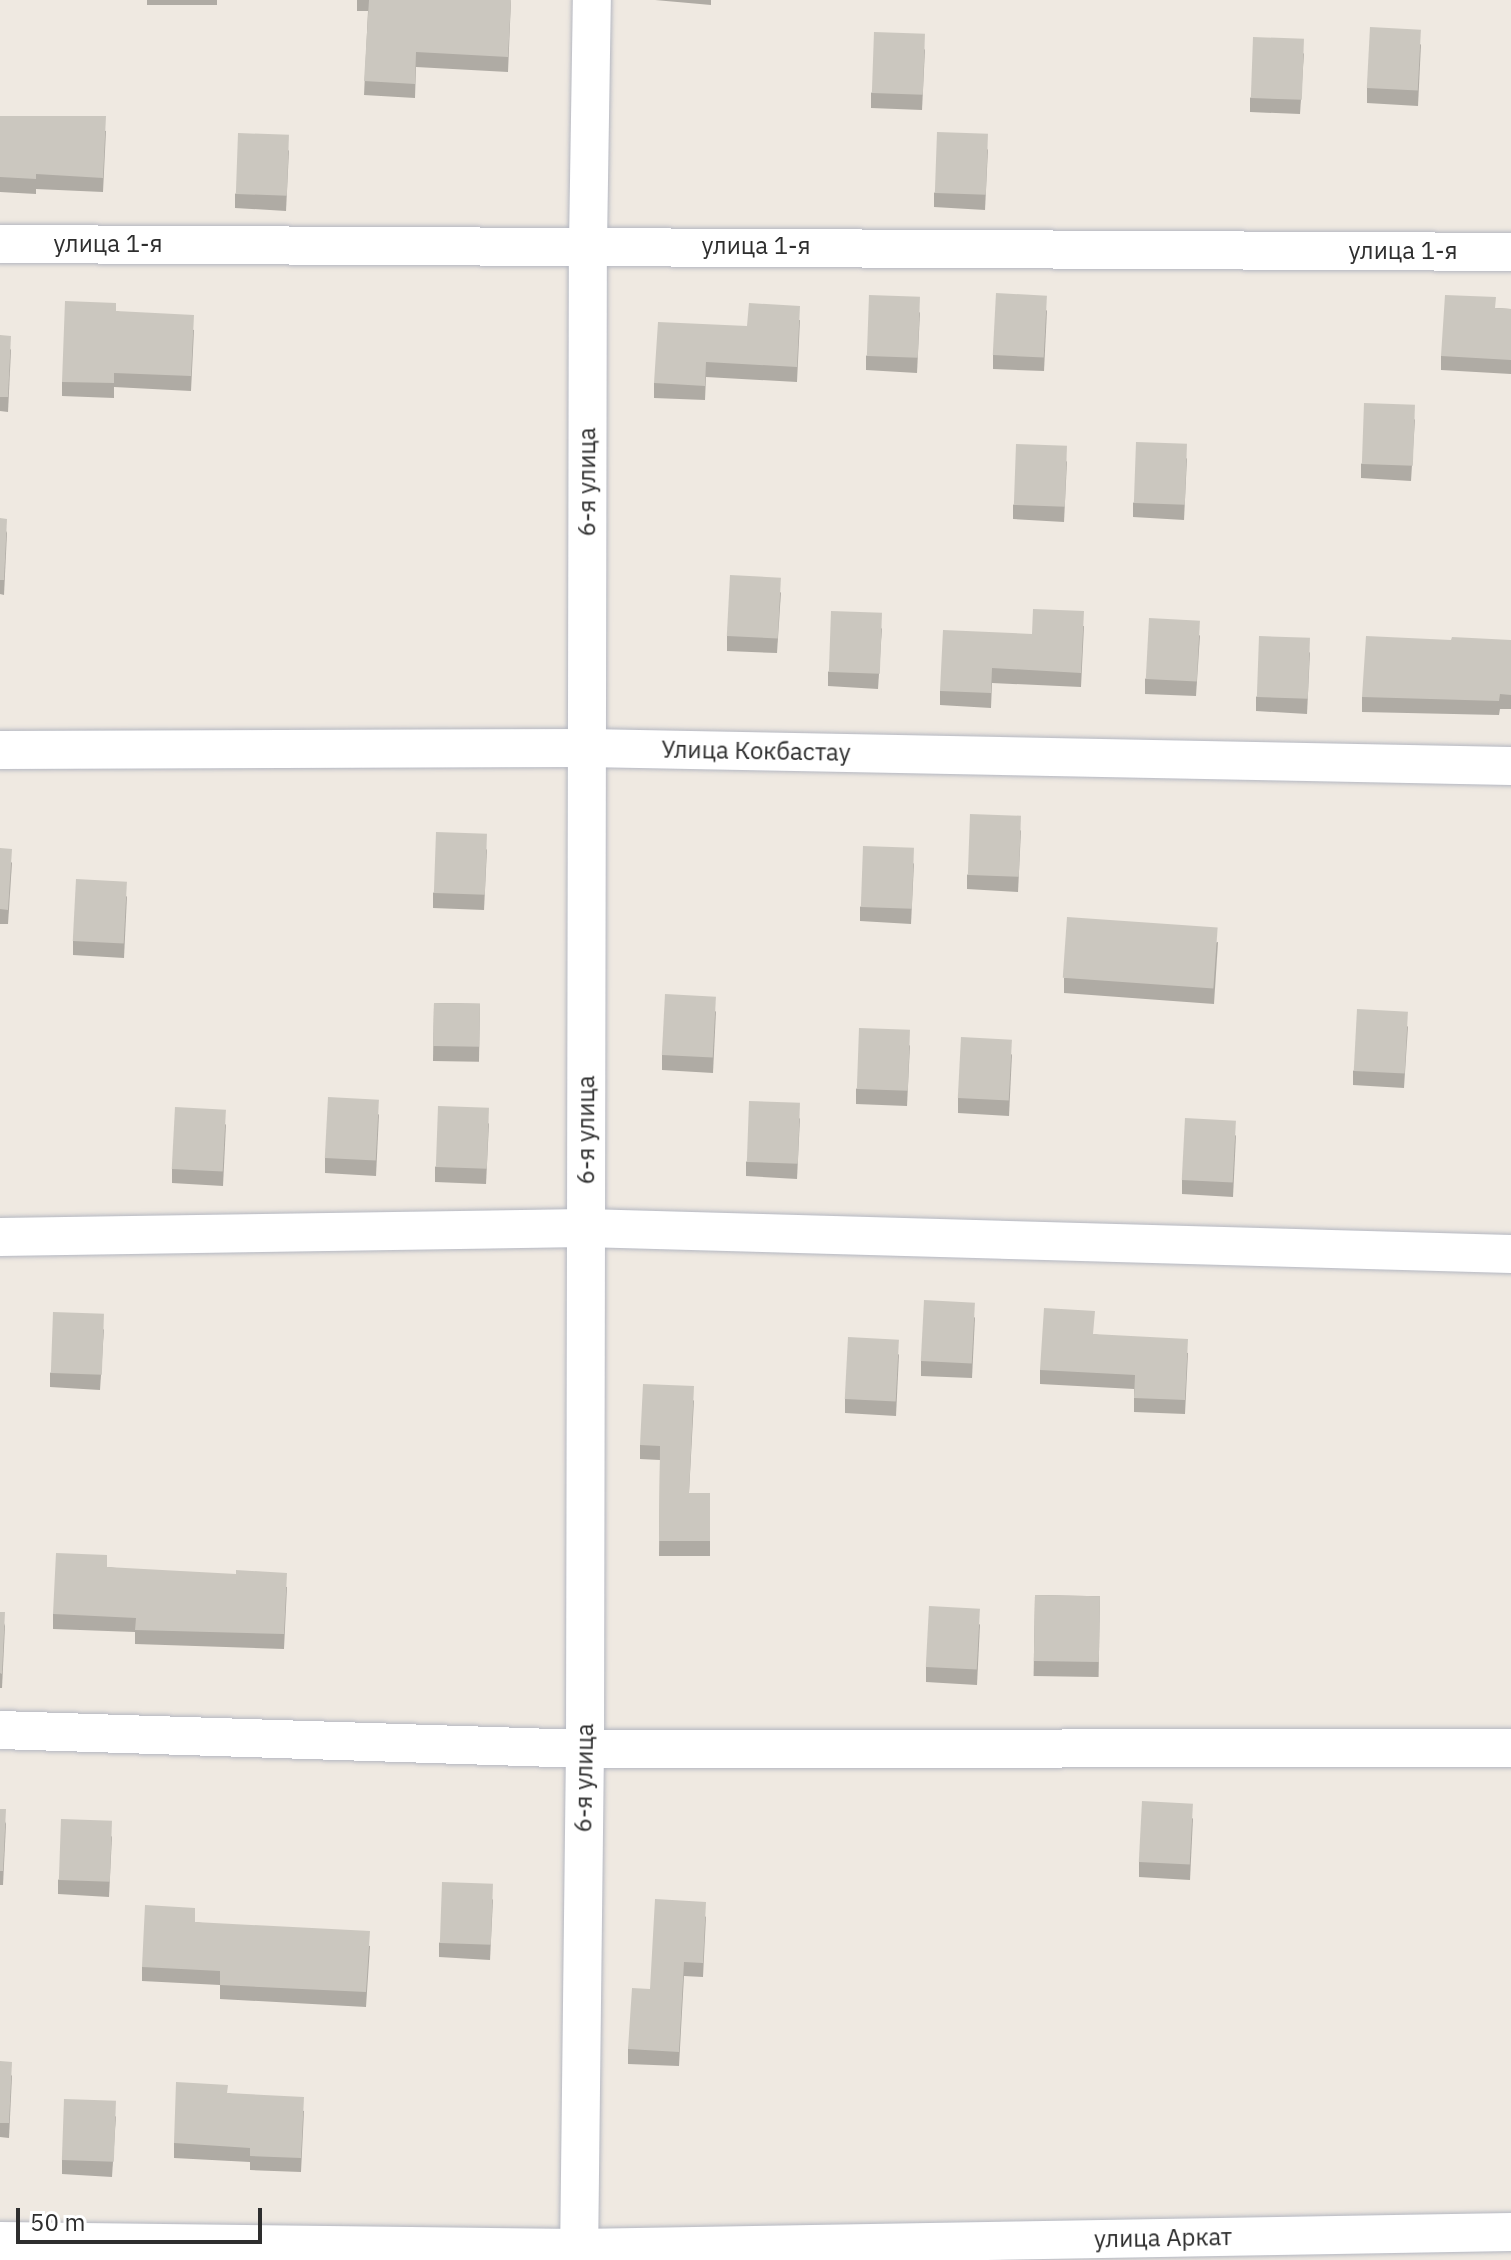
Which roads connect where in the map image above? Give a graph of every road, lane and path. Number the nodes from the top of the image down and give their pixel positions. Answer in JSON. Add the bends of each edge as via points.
{"nodes":[{"id":1,"x":592,"y":0,"type":"edge"},
{"id":2,"x":0,"y":244,"type":"edge"},
{"id":3,"x":588,"y":245,"type":"junction"},
{"id":4,"x":1511,"y":252,"type":"edge"},
{"id":5,"x":587,"y":748,"type":"junction"},
{"id":6,"x":0,"y":750,"type":"edge"},
{"id":7,"x":1511,"y":766,"type":"edge"},
{"id":8,"x":585,"y":1228,"type":"junction"},
{"id":9,"x":0,"y":1237,"type":"edge"},
{"id":10,"x":1511,"y":1254,"type":"edge"},
{"id":11,"x":0,"y":1730,"type":"edge"},
{"id":12,"x":1511,"y":1748,"type":"edge"},
{"id":13,"x":585,"y":1749,"type":"junction"},
{"id":14,"x":1511,"y":2232,"type":"edge"},
{"id":15,"x":0,"y":2241,"type":"edge"},
{"id":16,"x":578,"y":2254,"type":"edge"}],
"edges":[{"from":1,"to":3,"type":"street","name":"6-я улица"},
{"from":2,"to":3,"type":"street","name":"улица 1-я"},
{"from":3,"to":4,"type":"street","name":"улица 1-я"},
{"from":3,"to":5,"type":"street","name":"6-я улица"},
{"from":5,"to":6,"type":"street","name":"Улица Кокбастау"},
{"from":5,"to":7,"type":"street","name":"Улица Кокбастау"},
{"from":5,"to":8,"type":"street","name":"6-я улица"},
{"from":8,"to":9,"type":"street"},
{"from":8,"to":10,"type":"street"},
{"from":8,"to":13,"type":"street","name":"6-я улица"},
{"from":11,"to":13,"type":"street"},
{"from":12,"to":13,"type":"street"},
{"from":13,"to":16,"type":"street","name":"6-я улица"},
{"from":14,"to":16,"type":"street","name":"улица Аркат"},
{"from":15,"to":16,"type":"street","name":"улица Аркат"}]}
